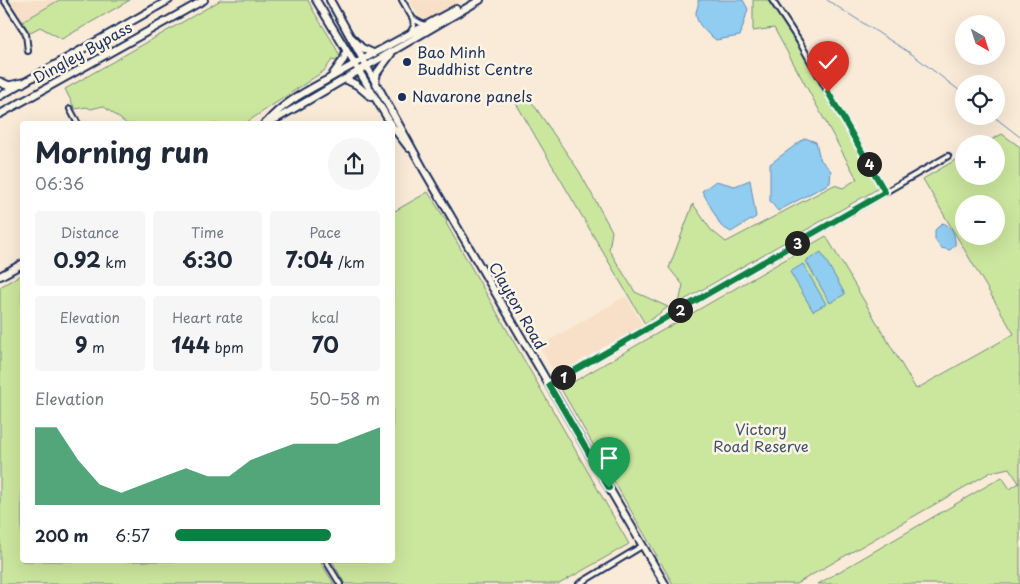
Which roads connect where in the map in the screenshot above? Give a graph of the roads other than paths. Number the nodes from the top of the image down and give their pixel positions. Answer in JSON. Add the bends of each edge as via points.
{"nodes":[{"id":1,"x":4,"y":0,"type":"edge"},
{"id":2,"x":169,"y":0,"type":"edge"},
{"id":3,"x":204,"y":0,"type":"edge"},
{"id":4,"x":316,"y":0,"type":"edge"},
{"id":5,"x":330,"y":0,"type":"edge"},
{"id":6,"x":402,"y":0,"type":"edge"},
{"id":7,"x":472,"y":0,"type":"edge"},
{"id":8,"x":480,"y":0,"type":"edge"},
{"id":9,"x":772,"y":0,"type":"edge"},
{"id":10,"x":413,"y":19,"type":"junction"},
{"id":11,"x":426,"y":26,"type":"junction"},
{"id":12,"x":345,"y":31,"type":"junction"},
{"id":13,"x":410,"y":33,"type":"junction"},
{"id":14,"x":346,"y":50,"type":"junction"},
{"id":15,"x":395,"y":50,"type":"junction"},
{"id":16,"x":28,"y":52,"type":"dead end"},
{"id":17,"x":373,"y":53,"type":"junction"},
{"id":18,"x":362,"y":60,"type":"junction"},
{"id":19,"x":354,"y":64,"type":"junction"},
{"id":20,"x":366,"y":67,"type":"junction"},
{"id":21,"x":358,"y":71,"type":"junction"},
{"id":22,"x":345,"y":79,"type":"junction"},
{"id":23,"x":0,"y":82,"type":"edge"},
{"id":24,"x":324,"y":82,"type":"junction"},
{"id":25,"x":375,"y":82,"type":"junction"},
{"id":26,"x":22,"y":83,"type":"junction"},
{"id":27,"x":0,"y":96,"type":"edge"},
{"id":28,"x":387,"y":104,"type":"junction"},
{"id":29,"x":379,"y":105,"type":"junction"},
{"id":30,"x":70,"y":109,"type":"dead end"},
{"id":31,"x":0,"y":114,"type":"edge"},
{"id":32,"x":76,"y":121,"type":"edge"},
{"id":33,"x":267,"y":121,"type":"edge"},
{"id":34,"x":270,"y":121,"type":"edge"},
{"id":35,"x":389,"y":121,"type":"edge"},
{"id":36,"x":395,"y":129,"type":"edge"},
{"id":37,"x":948,"y":156,"type":"dead end"},
{"id":38,"x":424,"y":170,"type":"junction"},
{"id":39,"x":885,"y":192,"type":"junction"},
{"id":40,"x":20,"y":265,"type":"edge"},
{"id":41,"x":0,"y":276,"type":"edge"},
{"id":42,"x":549,"y":385,"type":"junction"},
{"id":43,"x":642,"y":546,"type":"junction"},
{"id":44,"x":327,"y":563,"type":"edge"},
{"id":45,"x":340,"y":584,"type":"edge"},
{"id":46,"x":579,"y":584,"type":"edge"},
{"id":47,"x":665,"y":584,"type":"edge"}],
"edges":[{"from":1,"to":16,"type":"street","via":[[26,34]]},
{"from":2,"to":26,"type":"main road","name":"Dingley Bypass"},
{"from":3,"to":31,"type":"main road","name":"Dingley Bypass"},
{"from":4,"to":14,"type":"main road","name":"Clayton Road"},
{"from":5,"to":12,"type":"main road","name":"Clayton Road"},
{"from":6,"to":10,"type":"street"},
{"from":7,"to":11,"type":"main road"},
{"from":8,"to":15,"type":"main road"},
{"from":9,"to":39,"type":"street"},
{"from":10,"to":11,"type":"street"},
{"from":10,"to":13,"type":"street"},
{"from":11,"to":13,"type":"main road"},
{"from":12,"to":17,"type":"main road","via":[[359,46]]},
{"from":12,"to":18,"type":"main road","name":"Clayton Road"},
{"from":13,"to":17,"type":"main road"},
{"from":14,"to":19,"type":"main road","name":"Clayton Road"},
{"from":14,"to":24,"type":"main road","via":[[343,61]]},
{"from":15,"to":20,"type":"main road"},
{"from":15,"to":25,"type":"main road","via":[[378,70]]},
{"from":17,"to":18,"type":"main road"},
{"from":18,"to":19,"type":"main road"},
{"from":18,"to":20,"type":"main road","name":"Clayton Road"},
{"from":19,"to":21,"type":"main road","name":"Clayton Road"},
{"from":19,"to":24,"type":"main road"},
{"from":20,"to":21,"type":"main road"},
{"from":20,"to":25,"type":"main road","name":"Clayton Road"},
{"from":21,"to":22,"type":"main road"},
{"from":21,"to":29,"type":"main road","name":"Clayton Road"},
{"from":22,"to":29,"type":"main road","via":[[357,84]]},
{"from":22,"to":34,"type":"main road"},
{"from":23,"to":26,"type":"highway","via":[[9,86]]},
{"from":24,"to":33,"type":"main road","via":[[277,110]]},
{"from":25,"to":28,"type":"main road","name":"Clayton Road"},
{"from":26,"to":27,"type":"main road","name":"Dingley Bypass"},
{"from":28,"to":29,"type":"main road"},
{"from":28,"to":38,"type":"main road","name":"Clayton Road"},
{"from":29,"to":35,"type":"main road","name":"Clayton Road"},
{"from":30,"to":32,"type":"street"},
{"from":36,"to":38,"type":"main road","name":"Clayton Road"},
{"from":37,"to":39,"type":"street"},
{"from":38,"to":42,"type":"main road","name":"Clayton Road"},
{"from":39,"to":42,"type":"street"},
{"from":40,"to":41,"type":"main road"},
{"from":42,"to":43,"type":"main road","name":"Clayton Road"},
{"from":43,"to":46,"type":"street"},
{"from":43,"to":47,"type":"main road","name":"Clayton Road"},
{"from":44,"to":45,"type":"street"}]}
